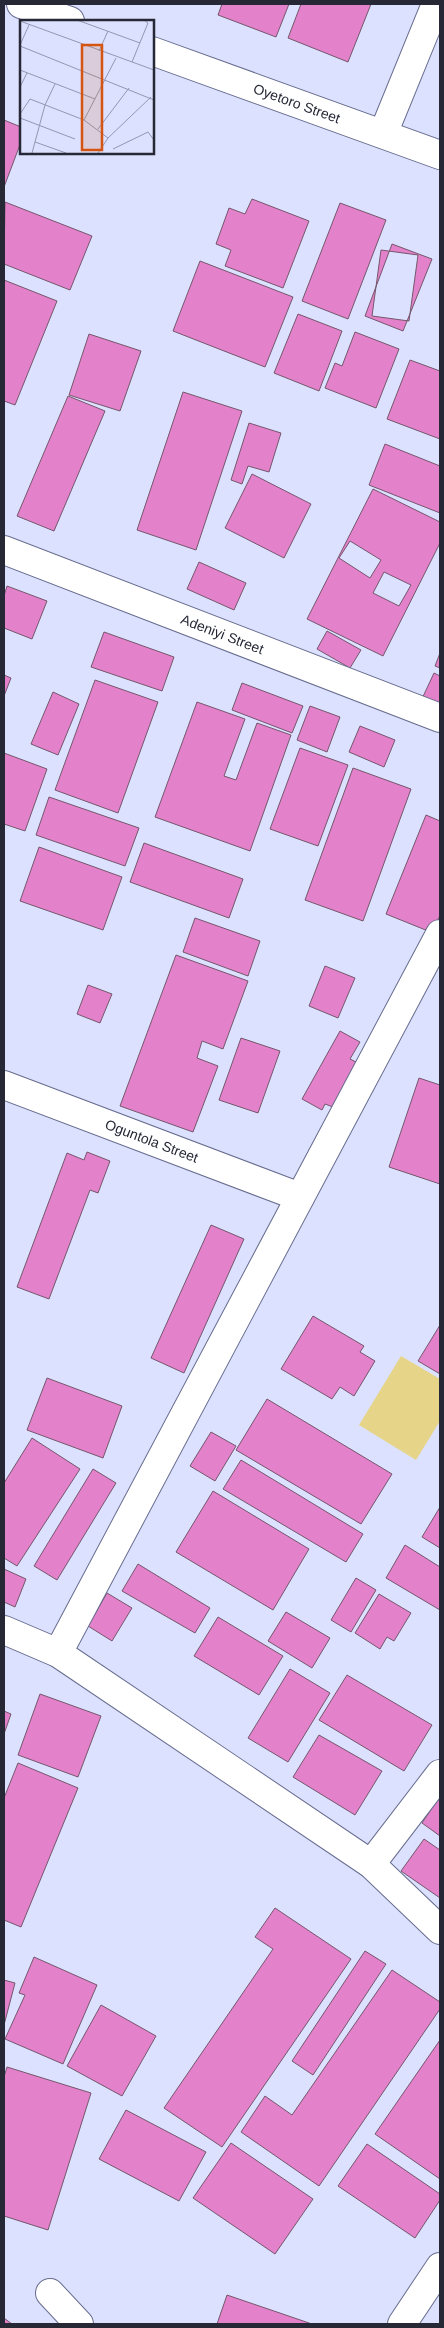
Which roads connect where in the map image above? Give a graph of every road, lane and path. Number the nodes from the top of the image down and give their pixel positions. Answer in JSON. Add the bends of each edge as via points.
{"nodes":[{"id":1,"x":21,"y":4,"type":"edge"},
{"id":2,"x":436,"y":4,"type":"edge"},
{"id":3,"x":67,"y":20,"type":"edge"},
{"id":4,"x":154,"y":52,"type":"edge"},
{"id":5,"x":383,"y":134,"type":"junction"},
{"id":6,"x":440,"y":155,"type":"edge"},
{"id":7,"x":4,"y":550,"type":"edge"},
{"id":8,"x":440,"y":718,"type":"edge"},
{"id":9,"x":440,"y":934,"type":"edge"},
{"id":10,"x":4,"y":1084,"type":"edge"},
{"id":11,"x":300,"y":1197,"type":"junction"},
{"id":12,"x":4,"y":1630,"type":"edge"},
{"id":13,"x":58,"y":1653,"type":"junction"},
{"id":14,"x":440,"y":1774,"type":"edge"},
{"id":15,"x":370,"y":1864,"type":"junction"},
{"id":16,"x":440,"y":1930,"type":"edge"},
{"id":17,"x":440,"y":2267,"type":"edge"},
{"id":18,"x":50,"y":2293,"type":"dead end"},
{"id":19,"x":79,"y":2324,"type":"edge"},
{"id":20,"x":402,"y":2324,"type":"edge"}],
"edges":[{"from":1,"to":3,"type":"street"},
{"from":2,"to":5,"type":"street"},
{"from":4,"to":5,"type":"street","name":"Oyetoro Street"},
{"from":5,"to":6,"type":"street","name":"Oyetoro Street"},
{"from":7,"to":8,"type":"street","name":"Adeniyi Street"},
{"from":9,"to":11,"type":"street"},
{"from":10,"to":11,"type":"street","name":"Oguntola Street"},
{"from":11,"to":13,"type":"street"},
{"from":12,"to":13,"type":"street"},
{"from":13,"to":15,"type":"street"},
{"from":14,"to":15,"type":"street"},
{"from":15,"to":16,"type":"street"},
{"from":17,"to":20,"type":"street"},
{"from":18,"to":19,"type":"street"}]}
